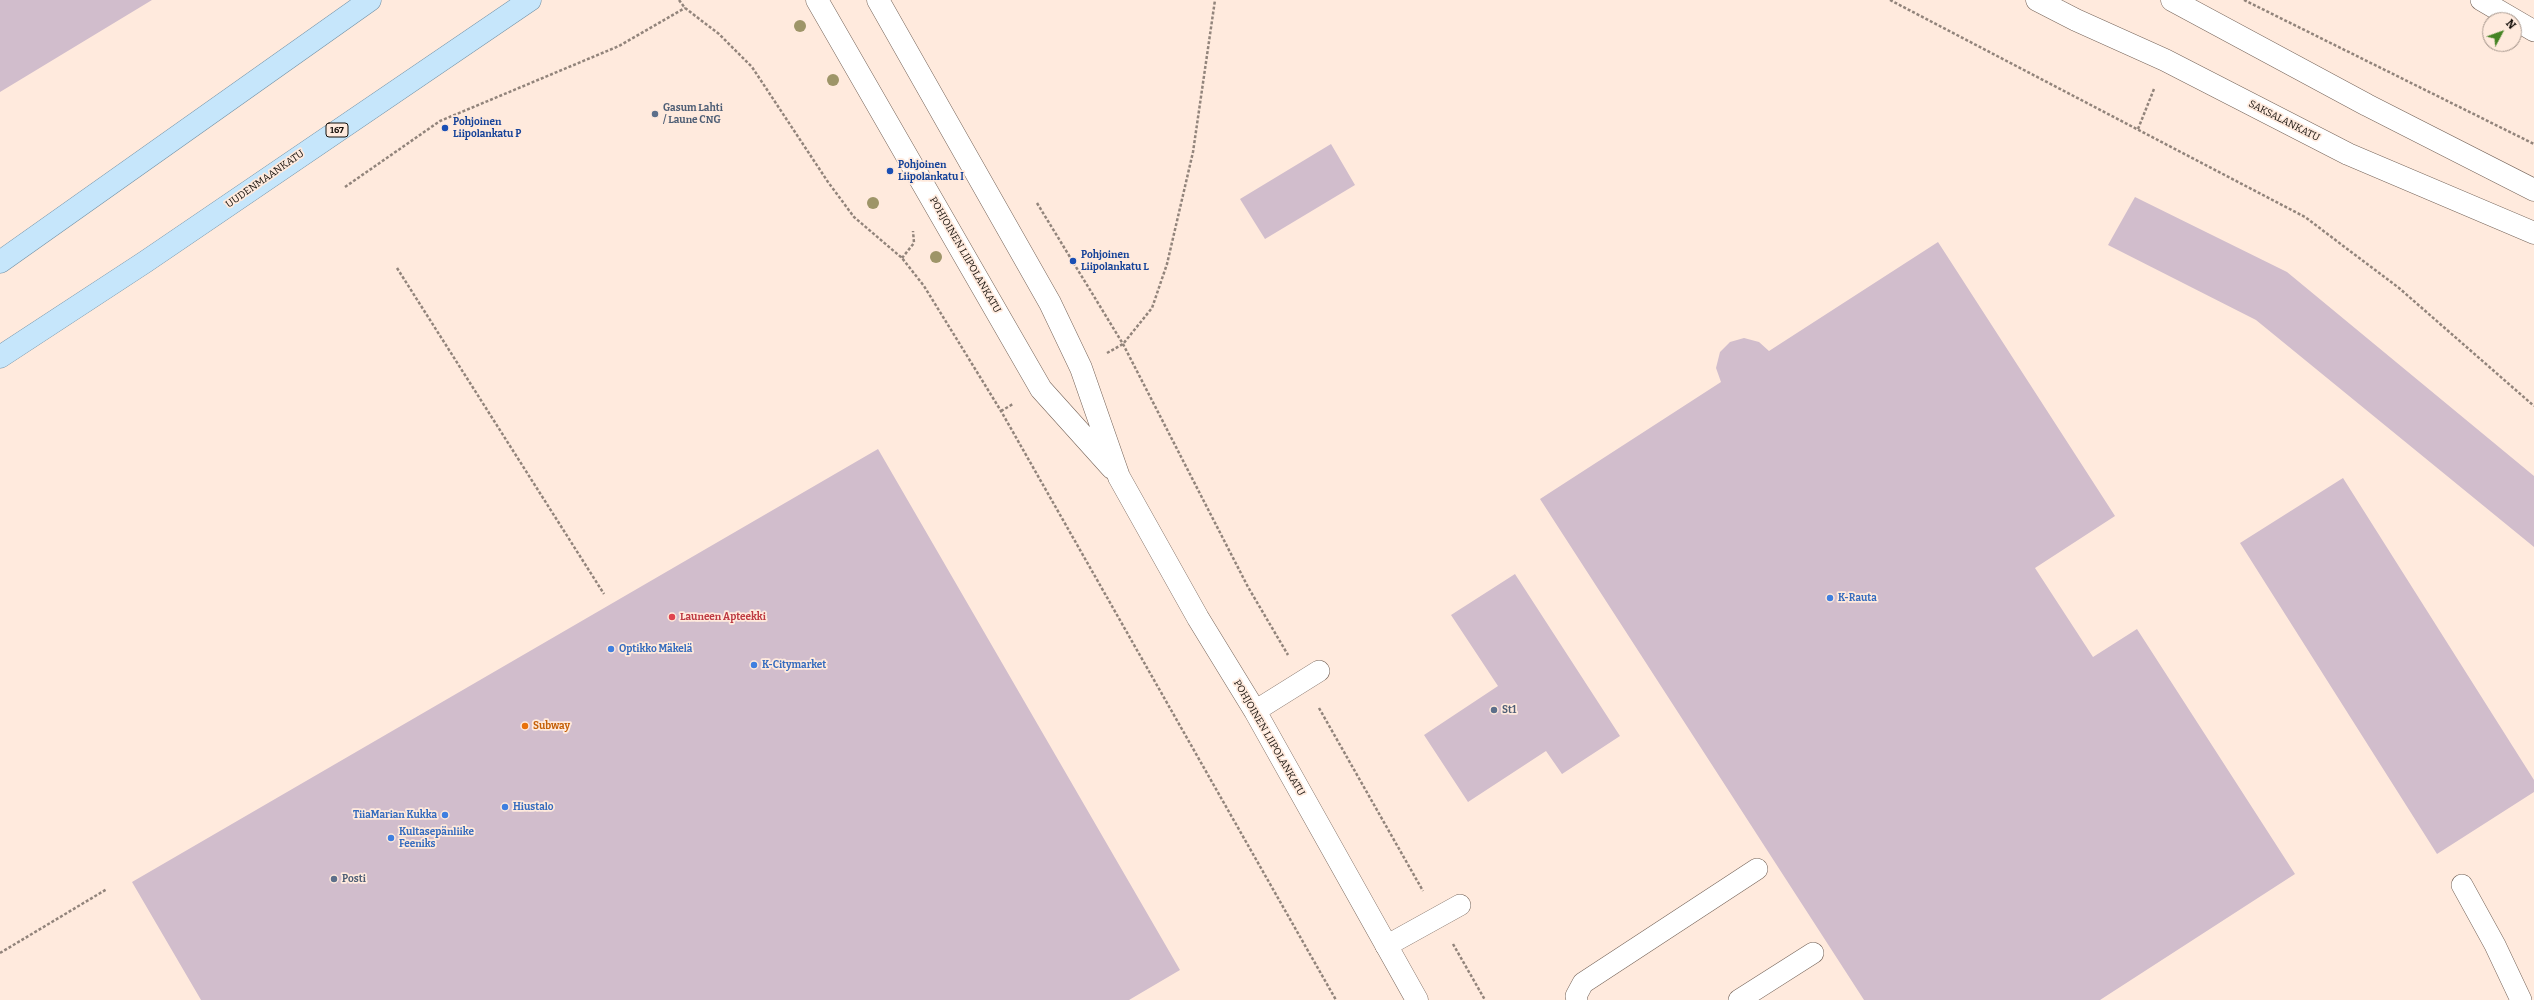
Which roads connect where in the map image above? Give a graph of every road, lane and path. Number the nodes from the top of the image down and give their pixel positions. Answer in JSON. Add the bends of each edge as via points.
{"nodes":[{"id":1,"x":370,"y":0,"type":"edge"},
{"id":2,"x":530,"y":0,"type":"edge"},
{"id":3,"x":679,"y":0,"type":"edge"},
{"id":4,"x":817,"y":0,"type":"edge"},
{"id":5,"x":878,"y":0,"type":"edge"},
{"id":6,"x":1215,"y":0,"type":"edge"},
{"id":7,"x":1890,"y":0,"type":"edge"},
{"id":8,"x":2037,"y":0,"type":"edge"},
{"id":9,"x":2172,"y":0,"type":"edge"},
{"id":10,"x":2244,"y":0,"type":"edge"},
{"id":11,"x":2481,"y":0,"type":"edge"},
{"id":12,"x":685,"y":8,"type":"junction"},
{"id":13,"x":2534,"y":31,"type":"edge"},
{"id":14,"x":2534,"y":144,"type":"edge"},
{"id":15,"x":345,"y":187,"type":"dead end"},
{"id":16,"x":2534,"y":190,"type":"edge"},
{"id":17,"x":1037,"y":203,"type":"dead end"},
{"id":18,"x":2534,"y":234,"type":"edge"},
{"id":19,"x":0,"y":262,"type":"edge"},
{"id":20,"x":397,"y":268,"type":"dead end"},
{"id":21,"x":0,"y":357,"type":"edge"},
{"id":22,"x":2534,"y":406,"type":"edge"},
{"id":23,"x":1119,"y":477,"type":"junction"},
{"id":24,"x":604,"y":594,"type":"dead end"},
{"id":25,"x":1319,"y":671,"type":"dead end"},
{"id":26,"x":1255,"y":711,"type":"junction"},
{"id":27,"x":1757,"y":869,"type":"dead end"},
{"id":28,"x":2462,"y":885,"type":"dead end"},
{"id":29,"x":107,"y":889,"type":"dead end"},
{"id":30,"x":1460,"y":904,"type":"dead end"},
{"id":31,"x":1386,"y":946,"type":"junction"},
{"id":32,"x":0,"y":953,"type":"edge"},
{"id":33,"x":1813,"y":953,"type":"dead end"},
{"id":34,"x":1336,"y":1000,"type":"edge"},
{"id":35,"x":1417,"y":1000,"type":"edge"},
{"id":36,"x":1577,"y":1000,"type":"edge"},
{"id":37,"x":1739,"y":1000,"type":"edge"},
{"id":38,"x":2521,"y":1000,"type":"edge"}],
"edges":[{"from":1,"to":19,"type":"main road"},
{"from":2,"to":21,"type":"main road","name":"UUDENMAANKATU","number":"167","via":[[145,262]]},
{"from":3,"to":12,"type":"path"},
{"from":4,"to":23,"type":"street","name":"POHJOINEN LIIPOLANKATU","via":[[1041,388]]},
{"from":5,"to":23,"type":"street","name":"POHJOINEN LIIPOLANKATU","via":[[1050,303],[1081,368]]},
{"from":6,"to":17,"type":"path","via":[[1193,152],[1167,264],[1152,308],[1123,344]]},
{"from":7,"to":22,"type":"path","via":[[2305,217],[2399,288]]},
{"from":8,"to":18,"type":"street","name":"SAKSALANKATU","via":[[2165,60],[2348,154]]},
{"from":9,"to":16,"type":"street","via":[[2367,105]]},
{"from":10,"to":14,"type":"path"},
{"from":11,"to":13,"type":"lane"},
{"from":12,"to":15,"type":"path","via":[[620,46],[440,121]]},
{"from":12,"to":34,"type":"path","via":[[719,34],[752,67],[854,217],[902,258],[924,286],[1001,411]]},
{"from":20,"to":24,"type":"path"},
{"from":23,"to":26,"type":"street","name":"POHJOINEN LIIPOLANKATU","via":[[1198,618]]},
{"from":25,"to":26,"type":"lane"},
{"from":26,"to":31,"type":"street","name":"POHJOINEN LIIPOLANKATU"},
{"from":27,"to":36,"type":"lane","via":[[1583,983],[1576,996]]},
{"from":28,"to":38,"type":"lane"},
{"from":29,"to":32,"type":"path"},
{"from":30,"to":31,"type":"lane"},
{"from":31,"to":35,"type":"street","name":"POHJOINEN LIIPOLANKATU"},
{"from":33,"to":37,"type":"lane"}]}
